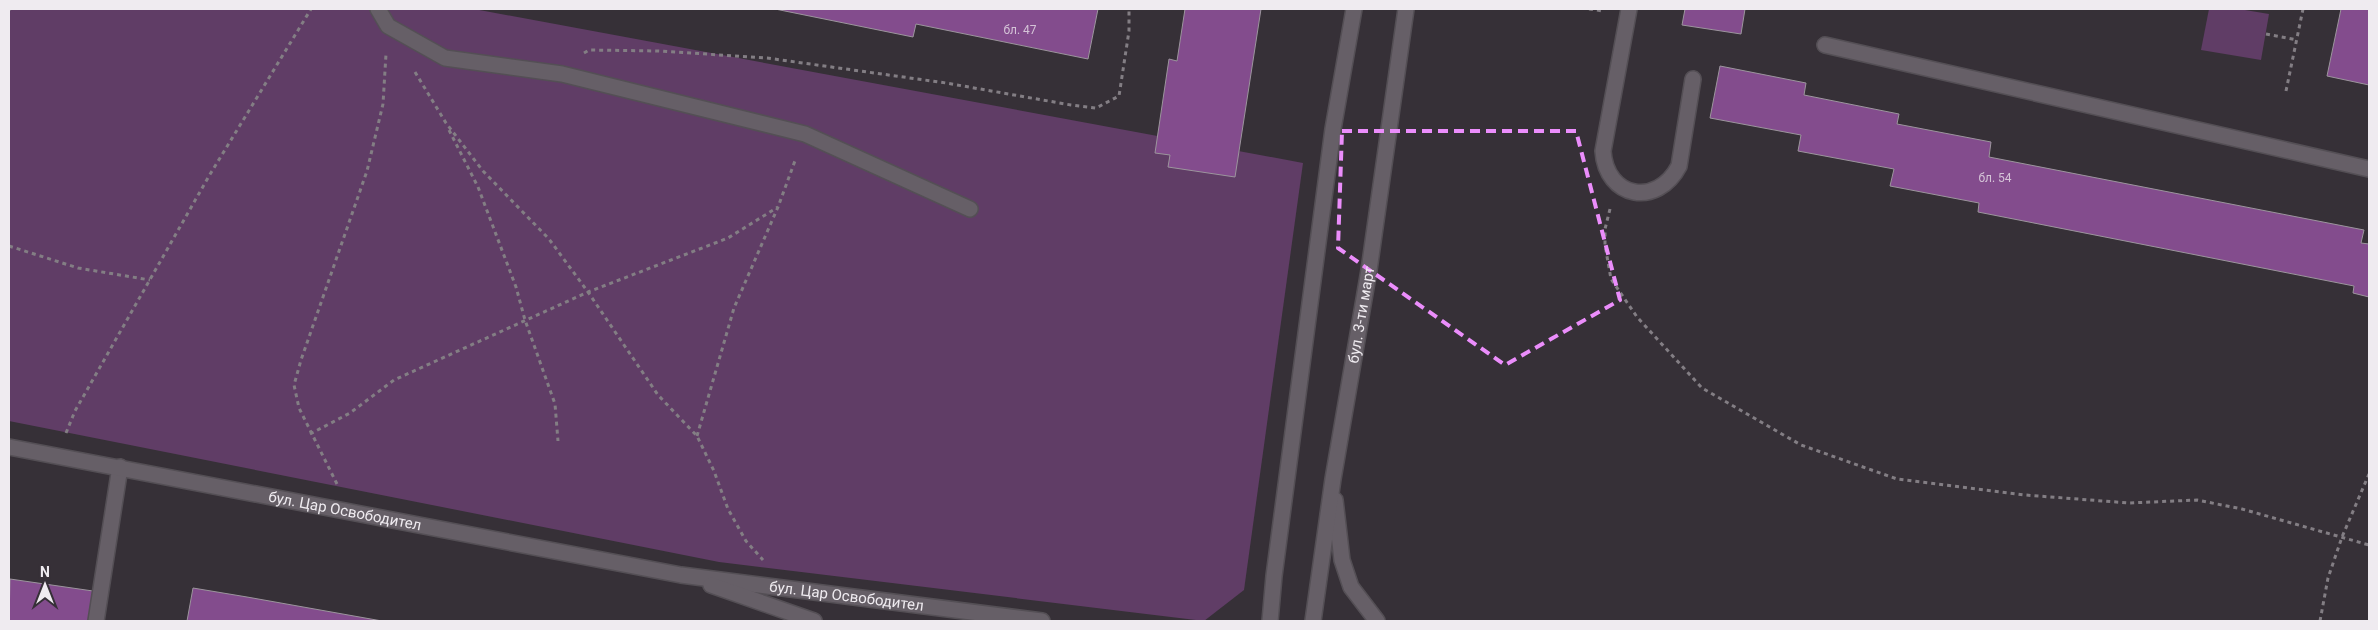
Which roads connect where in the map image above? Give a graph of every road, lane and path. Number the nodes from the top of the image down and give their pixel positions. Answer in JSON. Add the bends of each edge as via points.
{"nodes":[{"id":1,"x":311,"y":9,"type":"edge"},
{"id":2,"x":378,"y":9,"type":"edge"},
{"id":3,"x":1129,"y":9,"type":"edge"},
{"id":4,"x":1354,"y":9,"type":"edge"},
{"id":5,"x":1406,"y":9,"type":"edge"},
{"id":6,"x":1629,"y":9,"type":"edge"},
{"id":7,"x":2304,"y":9,"type":"edge"},
{"id":8,"x":388,"y":26,"type":"junction"},
{"id":9,"x":2266,"y":34,"type":"dead end"},
{"id":10,"x":2297,"y":40,"type":"junction"},
{"id":11,"x":1825,"y":45,"type":"dead end"},
{"id":12,"x":412,"y":66,"type":"dead end"},
{"id":13,"x":562,"y":74,"type":"junction"},
{"id":14,"x":1693,"y":78,"type":"dead end"},
{"id":15,"x":2286,"y":91,"type":"dead end"},
{"id":16,"x":446,"y":123,"type":"junction"},
{"id":17,"x":805,"y":134,"type":"junction"},
{"id":18,"x":2369,"y":169,"type":"edge"},
{"id":19,"x":1617,"y":184,"type":"junction"},
{"id":20,"x":778,"y":207,"type":"junction"},
{"id":21,"x":970,"y":209,"type":"dead end"},
{"id":22,"x":9,"y":246,"type":"edge"},
{"id":23,"x":150,"y":280,"type":"junction"},
{"id":24,"x":588,"y":292,"type":"junction"},
{"id":25,"x":524,"y":320,"type":"junction"},
{"id":26,"x":310,"y":434,"type":"junction"},
{"id":27,"x":697,"y":436,"type":"junction"},
{"id":28,"x":558,"y":440,"type":"dead end"},
{"id":29,"x":9,"y":447,"type":"edge"},
{"id":30,"x":56,"y":457,"type":"junction"},
{"id":31,"x":120,"y":467,"type":"junction"},
{"id":32,"x":2369,"y":474,"type":"edge"},
{"id":33,"x":1333,"y":479,"type":"junction"},
{"id":34,"x":352,"y":512,"type":"junction"},
{"id":35,"x":2342,"y":537,"type":"junction"},
{"id":36,"x":2369,"y":545,"type":"edge"},
{"id":37,"x":681,"y":575,"type":"junction"},
{"id":38,"x":791,"y":589,"type":"junction"},
{"id":39,"x":96,"y":621,"type":"edge"},
{"id":40,"x":814,"y":621,"type":"edge"},
{"id":41,"x":1042,"y":621,"type":"edge"},
{"id":42,"x":1270,"y":621,"type":"edge"},
{"id":43,"x":1312,"y":621,"type":"edge"},
{"id":44,"x":1377,"y":621,"type":"edge"},
{"id":45,"x":2320,"y":621,"type":"edge"}],
"edges":[{"from":1,"to":23,"type":"path"},
{"from":2,"to":8,"type":"main road"},
{"from":3,"to":13,"type":"path","via":[[1129,31],[1119,96],[1096,108],[767,58],[659,51],[589,50],[571,60]]},
{"from":4,"to":42,"type":"main road","via":[[1333,129]]},
{"from":5,"to":33,"type":"main road","name":"бул. 3-ти март","via":[[1369,270]]},
{"from":6,"to":19,"type":"main road","via":[[1603,150],[1606,169]]},
{"from":7,"to":10,"type":"path"},
{"from":8,"to":13,"type":"main road","via":[[445,58]]},
{"from":8,"to":26,"type":"path","via":[[383,104],[367,171],[294,385]]},
{"from":9,"to":10,"type":"path"},
{"from":10,"to":15,"type":"path"},
{"from":11,"to":18,"type":"main road"},
{"from":12,"to":16,"type":"path"},
{"from":13,"to":17,"type":"main road"},
{"from":14,"to":19,"type":"main road","via":[[1679,166],[1673,176],[1665,185],[1642,193],[1628,191]]},
{"from":16,"to":24,"type":"path","via":[[483,171],[549,239]]},
{"from":16,"to":25,"type":"path","via":[[478,187],[516,287]]},
{"from":17,"to":20,"type":"path"},
{"from":17,"to":21,"type":"main road"},
{"from":19,"to":35,"type":"path","via":[[1605,229],[1605,245],[1611,279],[1637,317],[1702,388],[1801,445],[1897,479],[2025,495],[2129,503],[2197,500]]},
{"from":20,"to":24,"type":"path","via":[[728,238]]},
{"from":20,"to":27,"type":"path","via":[[734,308]]},
{"from":22,"to":23,"type":"path","via":[[78,268]]},
{"from":23,"to":30,"type":"path","via":[[75,411]]},
{"from":24,"to":25,"type":"path"},
{"from":24,"to":27,"type":"path","via":[[658,395]]},
{"from":25,"to":26,"type":"path","via":[[394,380],[350,413]]},
{"from":25,"to":28,"type":"path","via":[[555,404]]},
{"from":26,"to":34,"type":"path"},
{"from":27,"to":38,"type":"path","via":[[746,542]]},
{"from":29,"to":30,"type":"main road","name":"бул. Цар Освободител"},
{"from":30,"to":31,"type":"main road","name":"бул. Цар Освободител"},
{"from":31,"to":34,"type":"main road","name":"бул. Цар Освободител"},
{"from":31,"to":39,"type":"main road"},
{"from":32,"to":35,"type":"path"},
{"from":33,"to":43,"type":"main road","name":"бул. 3-ти март"},
{"from":33,"to":44,"type":"main road","via":[[1342,560],[1351,587]]},
{"from":34,"to":37,"type":"main road","name":"бул. Цар Освободител"},
{"from":35,"to":36,"type":"path"},
{"from":35,"to":45,"type":"path","via":[[2328,578]]},
{"from":37,"to":38,"type":"main road","name":"бул. Цар Освободител"},
{"from":37,"to":40,"type":"main road","name":"бул. Цар Освободител"},
{"from":38,"to":41,"type":"main road","name":"бул. Цар Освободител"}]}
